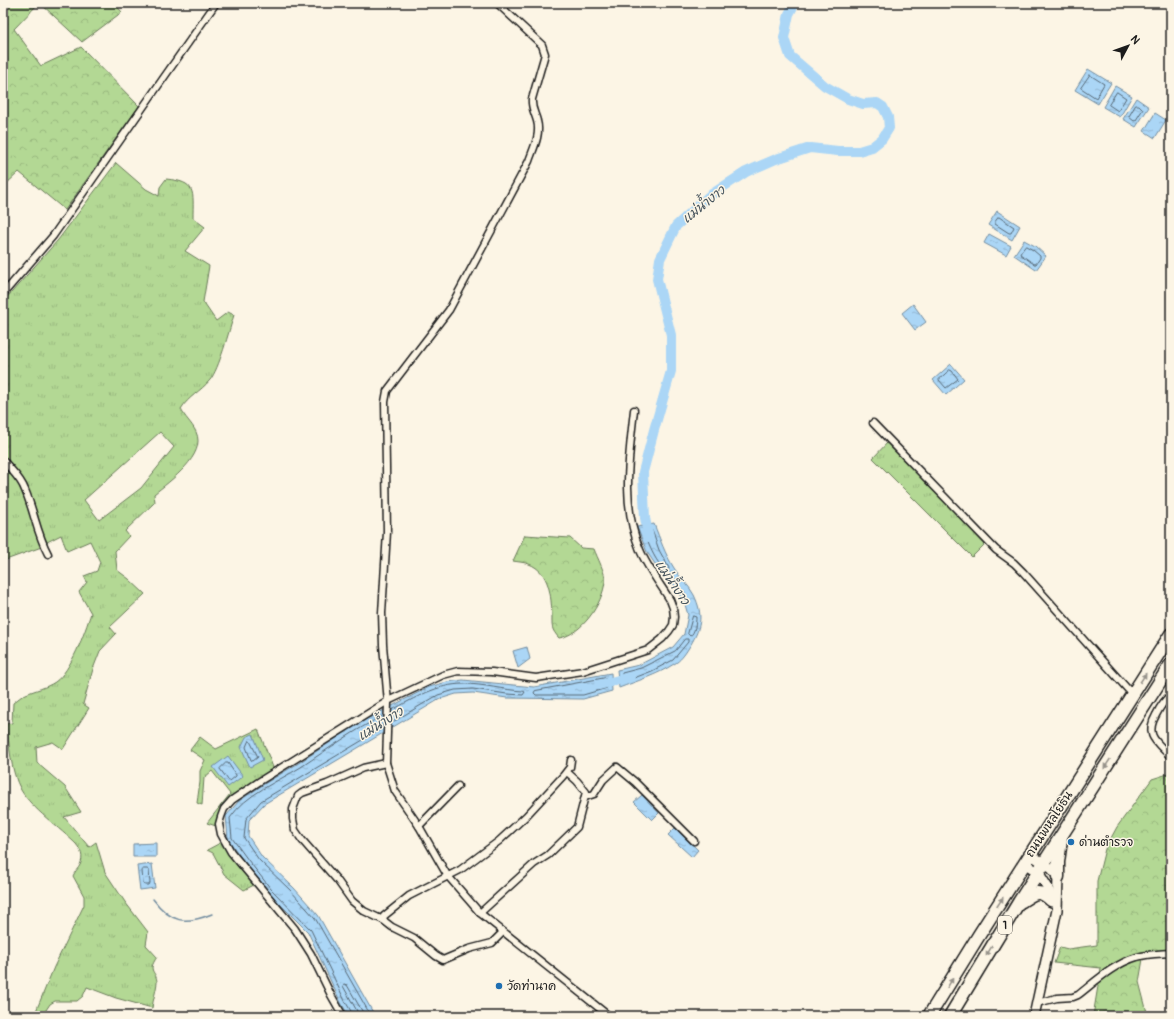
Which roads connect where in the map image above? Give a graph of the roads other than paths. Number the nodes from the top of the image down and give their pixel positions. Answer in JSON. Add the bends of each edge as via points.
{"nodes":[{"id":1,"x":216,"y":3,"type":"edge"},
{"id":2,"x":497,"y":3,"type":"edge"},
{"id":3,"x":3,"y":294,"type":"edge"},
{"id":4,"x":634,"y":410,"type":"dead end"},
{"id":5,"x":873,"y":422,"type":"dead end"},
{"id":6,"x":3,"y":460,"type":"edge"},
{"id":7,"x":48,"y":554,"type":"dead end"},
{"id":8,"x":1171,"y":634,"type":"edge"},
{"id":9,"x":1171,"y":664,"type":"edge"},
{"id":10,"x":1132,"y":694,"type":"junction"},
{"id":11,"x":1171,"y":694,"type":"edge"},
{"id":12,"x":388,"y":702,"type":"junction"},
{"id":13,"x":1171,"y":757,"type":"edge"},
{"id":14,"x":571,"y":760,"type":"dead end"},
{"id":15,"x":386,"y":763,"type":"junction"},
{"id":16,"x":567,"y":772,"type":"junction"},
{"id":17,"x":458,"y":786,"type":"dead end"},
{"id":18,"x":585,"y":798,"type":"junction"},
{"id":19,"x":419,"y":826,"type":"junction"},
{"id":20,"x":1062,"y":835,"type":"junction"},
{"id":21,"x":694,"y":841,"type":"dead end"},
{"id":22,"x":1027,"y":859,"type":"junction"},
{"id":23,"x":1041,"y":868,"type":"junction"},
{"id":24,"x":447,"y":875,"type":"junction"},
{"id":25,"x":1058,"y":878,"type":"junction"},
{"id":26,"x":1051,"y":900,"type":"junction"},
{"id":27,"x":1019,"y":902,"type":"junction"},
{"id":28,"x":480,"y":913,"type":"junction"},
{"id":29,"x":383,"y":920,"type":"junction"},
{"id":30,"x":1054,"y":921,"type":"junction"},
{"id":31,"x":503,"y":932,"type":"junction"},
{"id":32,"x":1171,"y":953,"type":"edge"},
{"id":33,"x":1037,"y":1003,"type":"junction"},
{"id":34,"x":343,"y":1016,"type":"edge"},
{"id":35,"x":609,"y":1016,"type":"edge"},
{"id":36,"x":929,"y":1016,"type":"edge"},
{"id":37,"x":950,"y":1016,"type":"edge"},
{"id":38,"x":1034,"y":1016,"type":"edge"}],
"edges":[{"from":1,"to":3,"type":"street","via":[[53,236]]},
{"from":2,"to":12,"type":"street","via":[[544,49],[545,54],[532,99],[539,128],[529,161],[449,310],[387,391],[387,532],[382,613]]},
{"from":4,"to":12,"type":"street","via":[[628,473],[630,512],[641,553],[673,608],[674,617],[669,631],[648,650],[582,670],[530,679],[492,672],[452,672]]},
{"from":5,"to":10,"type":"street","via":[[996,550],[1023,572]]},
{"from":6,"to":7,"type":"street","via":[[25,489]]},
{"from":10,"to":8,"type":"highway","name":"ถนนพหลโยธิน","number":"1","one_way":true},
{"from":9,"to":20,"type":"highway","name":"ถนนพหลโยธิน","number":"1","one_way":true},
{"from":10,"to":22,"type":"highway","name":"ถนนพหลโยธิน","number":"1"},
{"from":11,"to":13,"type":"street","via":[[1158,711],[1150,730],[1153,738]]},
{"from":12,"to":15,"type":"street"},
{"from":12,"to":34,"type":"street","via":[[232,800],[224,809],[219,824],[221,834],[231,852],[295,929],[308,949]]},
{"from":14,"to":16,"type":"street"},
{"from":15,"to":19,"type":"street","via":[[394,791]]},
{"from":15,"to":29,"type":"street","via":[[363,768],[302,793],[298,796],[293,809],[295,830],[302,840],[352,901],[364,911]]},
{"from":16,"to":18,"type":"street","via":[[586,792]]},
{"from":16,"to":24,"type":"street","via":[[499,841],[460,870]]},
{"from":17,"to":19,"type":"street"},
{"from":18,"to":21,"type":"street","via":[[594,794],[603,780],[617,767]]},
{"from":18,"to":28,"type":"street","via":[[577,827],[548,856],[534,864]]},
{"from":19,"to":24,"type":"street"},
{"from":20,"to":23,"type":"highway","name":"ถนนพหลโยธิน","number":"1"},
{"from":20,"to":25,"type":"highway"},
{"from":22,"to":23,"type":"street"},
{"from":36,"to":22,"type":"highway","name":"ถนนพหลโยธิน","number":"1","one_way":true},
{"from":23,"to":25,"type":"street","via":[[1052,869]]},
{"from":23,"to":26,"type":"street"},
{"from":23,"to":27,"type":"highway","name":"ถนนพหลโยธิน","number":"1"},
{"from":24,"to":28,"type":"street"},
{"from":24,"to":29,"type":"street","via":[[409,896],[384,916]]},
{"from":25,"to":30,"type":"street"},
{"from":26,"to":27,"type":"highway","via":[[1044,893],[1037,893]]},
{"from":26,"to":30,"type":"street"},
{"from":27,"to":37,"type":"highway","name":"ถนนพหลโยธิน","number":"1","one_way":true},
{"from":28,"to":31,"type":"street"},
{"from":29,"to":31,"type":"street","via":[[392,928],[414,938],[443,960],[492,943]]},
{"from":30,"to":33,"type":"street"},
{"from":31,"to":35,"type":"street"},
{"from":32,"to":33,"type":"street","via":[[1135,958],[1111,969],[1073,998],[1058,998]]},
{"from":33,"to":38,"type":"street"}]}
